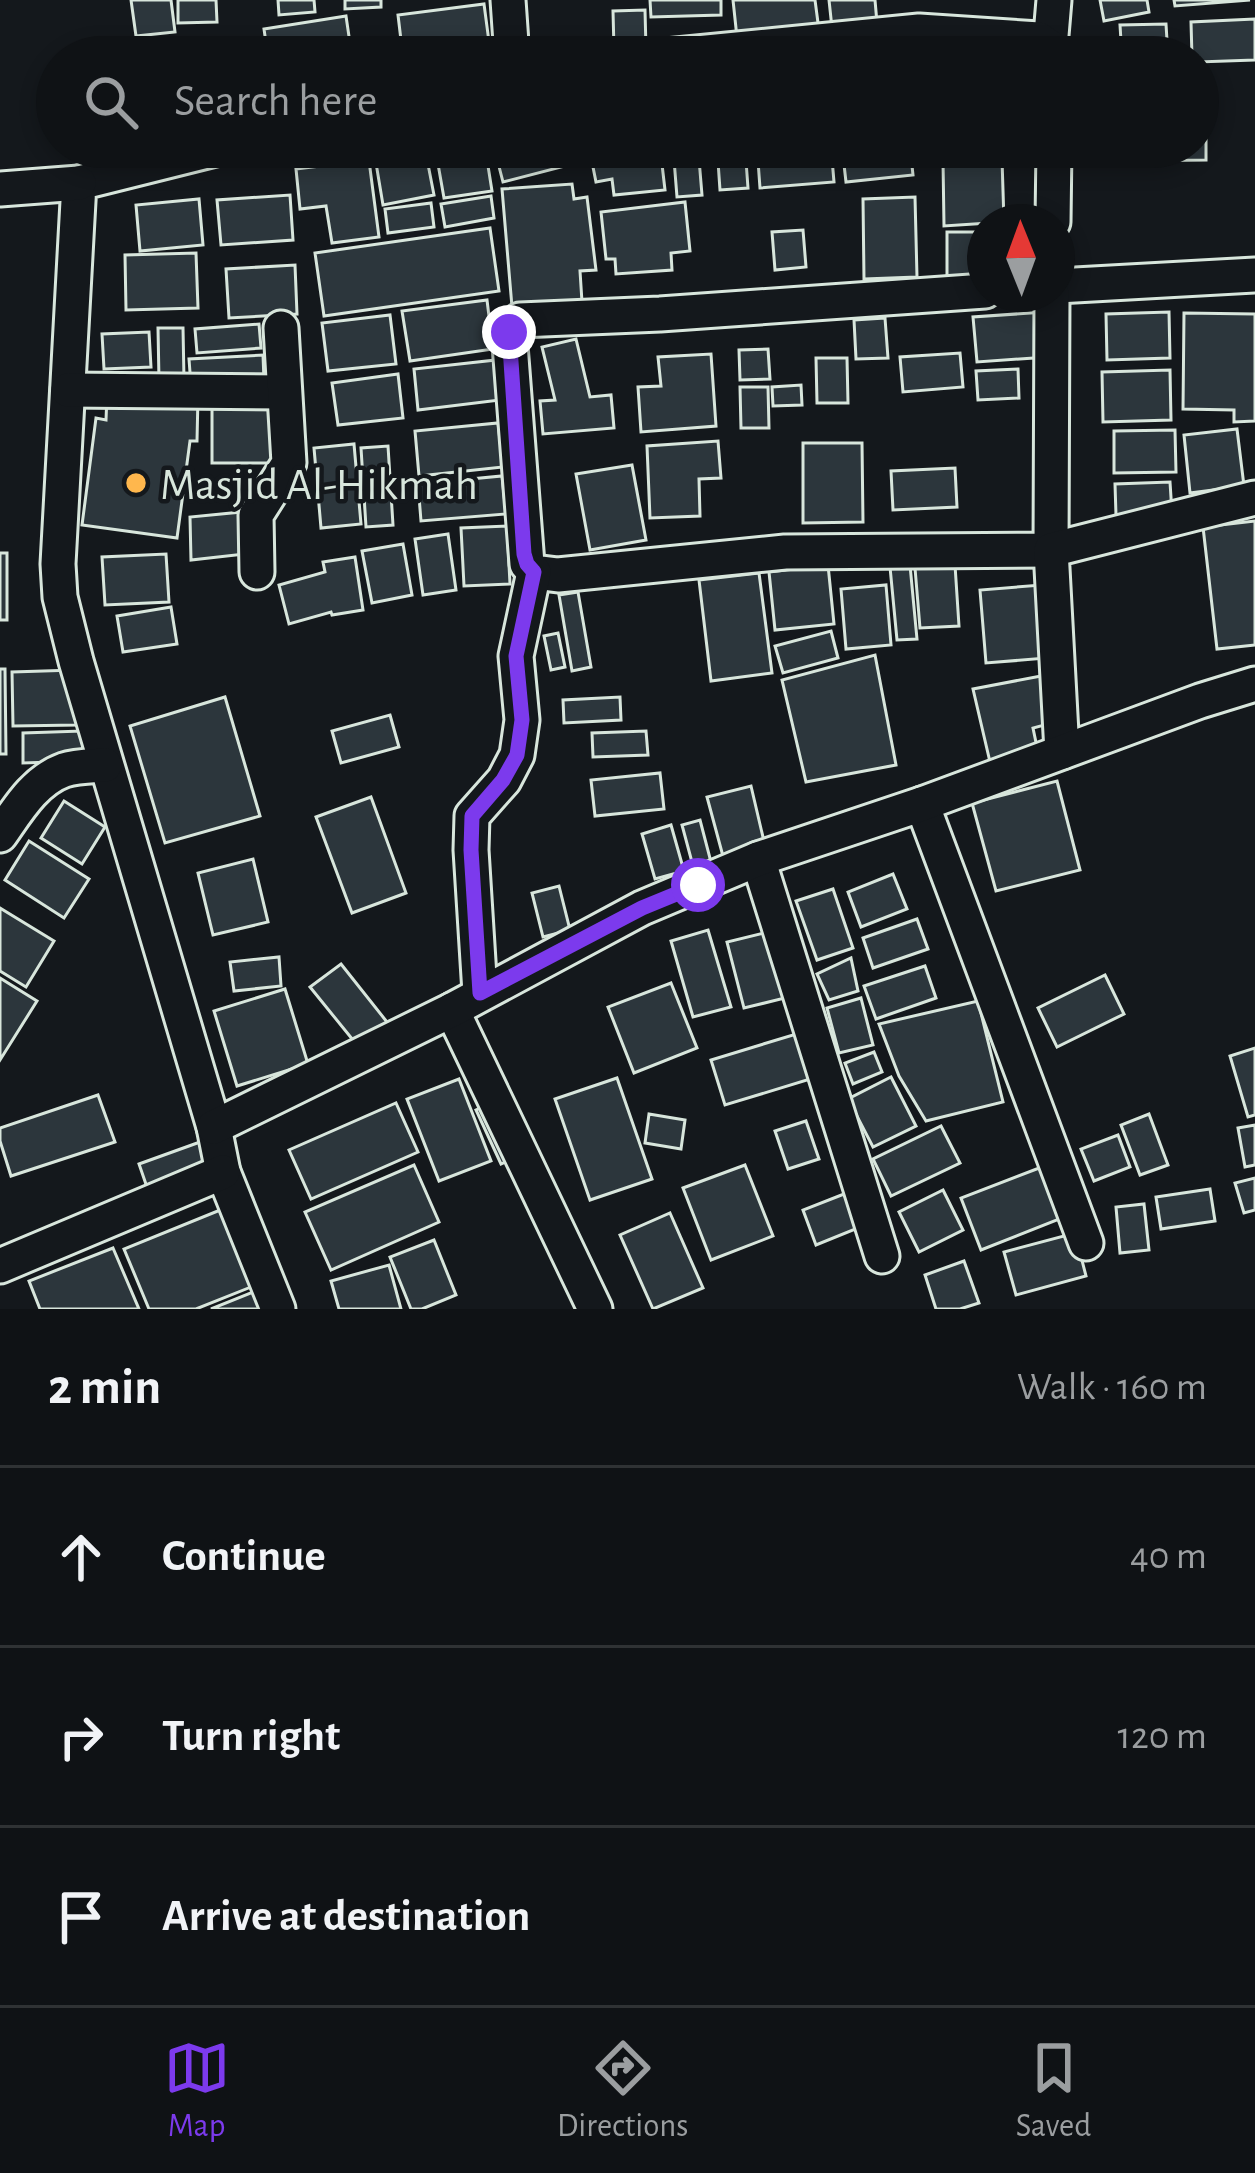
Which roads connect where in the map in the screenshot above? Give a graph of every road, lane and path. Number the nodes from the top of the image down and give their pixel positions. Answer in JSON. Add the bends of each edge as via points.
{"nodes":[{"id":1,"x":508,"y":0,"type":"edge"},
{"id":2,"x":1054,"y":0,"type":"edge"},
{"id":3,"x":511,"y":36,"type":"edge"},
{"id":4,"x":878,"y":36,"type":"edge"},
{"id":5,"x":1016,"y":36,"type":"edge"},
{"id":6,"x":1052,"y":36,"type":"edge"},
{"id":7,"x":139,"y":168,"type":"edge"},
{"id":8,"x":1054,"y":168,"type":"edge"},
{"id":9,"x":79,"y":183,"type":"junction"},
{"id":10,"x":0,"y":189,"type":"edge"},
{"id":11,"x":1053,"y":204,"type":"edge"},
{"id":12,"x":1255,"y":275,"type":"edge"},
{"id":13,"x":1075,"y":285,"type":"edge"},
{"id":14,"x":967,"y":292,"type":"edge"},
{"id":15,"x":1052,"y":312,"type":"edge"},
{"id":16,"x":280,"y":328,"type":"dead end"},
{"id":17,"x":68,"y":390,"type":"junction"},
{"id":18,"x":284,"y":392,"type":"junction"},
{"id":19,"x":1255,"y":498,"type":"edge"},
{"id":20,"x":1051,"y":550,"type":"junction"},
{"id":21,"x":257,"y":572,"type":"dead end"},
{"id":22,"x":534,"y":572,"type":"junction"},
{"id":23,"x":1255,"y":684,"type":"edge"},
{"id":24,"x":1062,"y":752,"type":"junction"},
{"id":25,"x":105,"y":765,"type":"junction"},
{"id":26,"x":922,"y":804,"type":"junction"},
{"id":27,"x":0,"y":836,"type":"edge"},
{"id":28,"x":758,"y":859,"type":"junction"},
{"id":29,"x":466,"y":1002,"type":"junction"},
{"id":30,"x":214,"y":1127,"type":"junction"},
{"id":31,"x":223,"y":1172,"type":"junction"},
{"id":32,"x":1086,"y":1243,"type":"dead end"},
{"id":33,"x":882,"y":1256,"type":"dead end"},
{"id":34,"x":0,"y":1266,"type":"edge"},
{"id":35,"x":278,"y":1309,"type":"edge"},
{"id":36,"x":595,"y":1309,"type":"edge"}],
"edges":[{"from":1,"to":3,"type":"street"},
{"from":2,"to":6,"type":"street"},
{"from":4,"to":5,"type":"street"},
{"from":7,"to":9,"type":"street"},
{"from":8,"to":11,"type":"street"},
{"from":9,"to":10,"type":"street"},
{"from":9,"to":17,"type":"street"},
{"from":12,"to":13,"type":"street"},
{"from":14,"to":22,"type":"street","via":[[520,320],[509,332],[524,554]]},
{"from":15,"to":20,"type":"street"},
{"from":16,"to":18,"type":"street"},
{"from":17,"to":18,"type":"street"},
{"from":17,"to":25,"type":"street","via":[[60,597]]},
{"from":18,"to":21,"type":"street","via":[[289,463],[256,515]]},
{"from":19,"to":20,"type":"street"},
{"from":20,"to":22,"type":"street","via":[[785,552]]},
{"from":20,"to":24,"type":"street"},
{"from":22,"to":29,"type":"street","via":[[516,656],[517,755],[472,816]]},
{"from":23,"to":24,"type":"street"},
{"from":24,"to":26,"type":"street"},
{"from":25,"to":27,"type":"street","via":[[46,780]]},
{"from":25,"to":30,"type":"street"},
{"from":26,"to":28,"type":"street"},
{"from":26,"to":32,"type":"street"},
{"from":28,"to":29,"type":"street","via":[[642,908]]},
{"from":28,"to":33,"type":"street"},
{"from":29,"to":30,"type":"street"},
{"from":29,"to":36,"type":"street"},
{"from":30,"to":31,"type":"street"},
{"from":31,"to":34,"type":"street"},
{"from":31,"to":35,"type":"street"}]}
